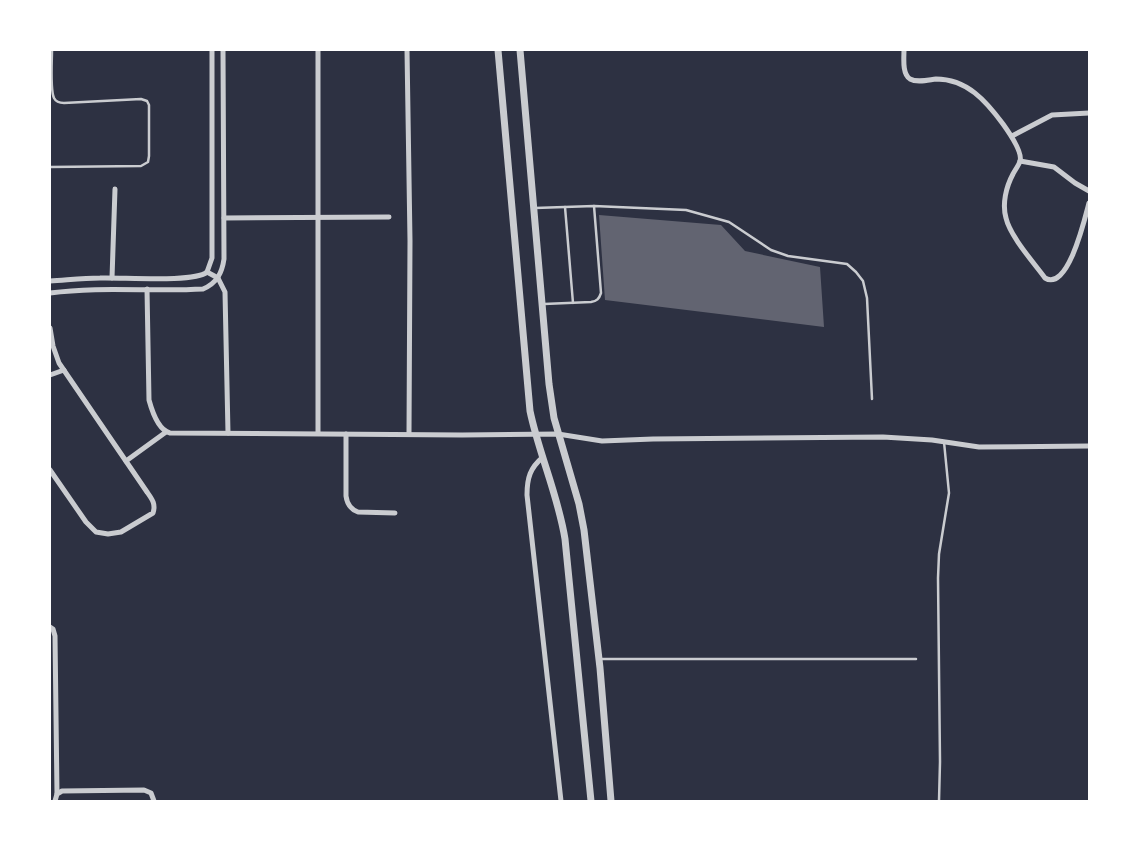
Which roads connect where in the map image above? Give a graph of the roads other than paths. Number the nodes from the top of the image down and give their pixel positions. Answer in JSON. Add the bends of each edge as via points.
{"nodes":[{"id":1,"x":52,"y":50,"type":"edge"},
{"id":2,"x":212,"y":50,"type":"edge"},
{"id":3,"x":223,"y":50,"type":"edge"},
{"id":4,"x":318,"y":50,"type":"edge"},
{"id":5,"x":407,"y":50,"type":"edge"},
{"id":6,"x":498,"y":50,"type":"edge"},
{"id":7,"x":520,"y":50,"type":"edge"},
{"id":8,"x":904,"y":50,"type":"edge"},
{"id":9,"x":1089,"y":113,"type":"edge"},
{"id":10,"x":1012,"y":136,"type":"junction"},
{"id":11,"x":1020,"y":161,"type":"junction"},
{"id":12,"x":50,"y":167,"type":"edge"},
{"id":13,"x":115,"y":190,"type":"dead end"},
{"id":14,"x":1089,"y":191,"type":"edge"},
{"id":15,"x":1089,"y":203,"type":"edge"},
{"id":16,"x":594,"y":206,"type":"junction"},
{"id":17,"x":534,"y":208,"type":"junction"},
{"id":18,"x":565,"y":208,"type":"junction"},
{"id":19,"x":1088,"y":212,"type":"edge"},
{"id":20,"x":318,"y":216,"type":"junction"},
{"id":21,"x":389,"y":216,"type":"dead end"},
{"id":22,"x":224,"y":218,"type":"junction"},
{"id":23,"x":207,"y":272,"type":"junction"},
{"id":24,"x":112,"y":278,"type":"junction"},
{"id":25,"x":218,"y":278,"type":"junction"},
{"id":26,"x":50,"y":282,"type":"edge"},
{"id":27,"x":147,"y":289,"type":"junction"},
{"id":28,"x":50,"y":293,"type":"edge"},
{"id":29,"x":573,"y":303,"type":"junction"},
{"id":30,"x":542,"y":304,"type":"junction"},
{"id":31,"x":50,"y":328,"type":"edge"},
{"id":32,"x":64,"y":370,"type":"junction"},
{"id":33,"x":50,"y":375,"type":"edge"},
{"id":34,"x":872,"y":400,"type":"dead end"},
{"id":35,"x":166,"y":432,"type":"junction"},
{"id":36,"x":228,"y":433,"type":"junction"},
{"id":37,"x":318,"y":433,"type":"junction"},
{"id":38,"x":535,"y":433,"type":"junction"},
{"id":39,"x":346,"y":434,"type":"junction"},
{"id":40,"x":409,"y":434,"type":"junction"},
{"id":41,"x":558,"y":434,"type":"junction"},
{"id":42,"x":944,"y":442,"type":"junction"},
{"id":43,"x":1089,"y":446,"type":"edge"},
{"id":44,"x":543,"y":457,"type":"junction"},
{"id":45,"x":126,"y":461,"type":"junction"},
{"id":46,"x":50,"y":470,"type":"edge"},
{"id":47,"x":395,"y":513,"type":"dead end"},
{"id":48,"x":50,"y":627,"type":"edge"},
{"id":49,"x":599,"y":659,"type":"junction"},
{"id":50,"x":916,"y":659,"type":"dead end"},
{"id":51,"x":57,"y":794,"type":"junction"},
{"id":52,"x":54,"y":801,"type":"edge"},
{"id":53,"x":154,"y":801,"type":"edge"},
{"id":54,"x":561,"y":801,"type":"edge"},
{"id":55,"x":591,"y":801,"type":"edge"},
{"id":56,"x":611,"y":801,"type":"edge"},
{"id":57,"x":939,"y":801,"type":"edge"}],
"edges":[{"from":1,"to":12,"type":"lane","via":[[52,92],[57,102],[147,101],[149,156],[148,162],[141,166]]},
{"from":2,"to":23,"type":"street","via":[[212,258]]},
{"from":3,"to":22,"type":"street"},
{"from":4,"to":20,"type":"street"},
{"from":5,"to":40,"type":"street"},
{"from":6,"to":38,"type":"street","via":[[529,398]]},
{"from":7,"to":17,"type":"street"},
{"from":8,"to":10,"type":"street","via":[[908,77],[912,80],[954,82],[970,89]]},
{"from":9,"to":10,"type":"street","via":[[1052,115]]},
{"from":10,"to":11,"type":"street"},
{"from":11,"to":14,"type":"street","via":[[1054,167]]},
{"from":11,"to":19,"type":"street","via":[[1006,190],[1005,218],[1014,236],[1050,281],[1059,277],[1068,264]]},
{"from":13,"to":24,"type":"street"},
{"from":15,"to":19,"type":"street"},
{"from":16,"to":18,"type":"lane"},
{"from":16,"to":29,"type":"lane","via":[[601,293],[597,300]]},
{"from":16,"to":34,"type":"lane","via":[[686,210],[729,222],[771,250],[788,256],[847,264],[863,281],[867,298]]},
{"from":17,"to":18,"type":"lane"},
{"from":17,"to":30,"type":"street"},
{"from":18,"to":29,"type":"lane"},
{"from":20,"to":21,"type":"street"},
{"from":20,"to":22,"type":"street"},
{"from":20,"to":37,"type":"street"},
{"from":22,"to":25,"type":"street","via":[[224,259]]},
{"from":23,"to":24,"type":"street","via":[[199,277]]},
{"from":23,"to":25,"type":"street"},
{"from":24,"to":26,"type":"street"},
{"from":25,"to":27,"type":"street","via":[[203,289]]},
{"from":25,"to":36,"type":"street","via":[[226,298]]},
{"from":27,"to":28,"type":"street"},
{"from":27,"to":35,"type":"street","via":[[148,392],[151,407]]},
{"from":29,"to":30,"type":"lane"},
{"from":30,"to":41,"type":"street","via":[[549,384]]},
{"from":31,"to":32,"type":"street","via":[[54,352]]},
{"from":32,"to":33,"type":"street"},
{"from":32,"to":45,"type":"street"},
{"from":35,"to":36,"type":"street"},
{"from":35,"to":45,"type":"street"},
{"from":36,"to":37,"type":"street"},
{"from":37,"to":39,"type":"street"},
{"from":38,"to":40,"type":"street"},
{"from":38,"to":41,"type":"street"},
{"from":38,"to":44,"type":"street"},
{"from":39,"to":40,"type":"street"},
{"from":39,"to":47,"type":"street","via":[[346,496],[349,505],[358,512]]},
{"from":41,"to":42,"type":"street","via":[[602,441],[883,436]]},
{"from":41,"to":49,"type":"street","via":[[582,516]]},
{"from":42,"to":43,"type":"street","via":[[979,447]]},
{"from":42,"to":57,"type":"lane","via":[[949,493],[938,578]]},
{"from":44,"to":54,"type":"street","via":[[528,476],[527,495]]},
{"from":44,"to":55,"type":"street","via":[[566,544]]},
{"from":45,"to":46,"type":"street","via":[[154,502],[154,509],[153,513],[114,534],[101,534],[91,529]]},
{"from":48,"to":51,"type":"street","via":[[55,636]]},
{"from":49,"to":50,"type":"lane"},
{"from":49,"to":56,"type":"street"},
{"from":51,"to":52,"type":"street"},
{"from":51,"to":53,"type":"street","via":[[66,791],[144,790]]}]}
